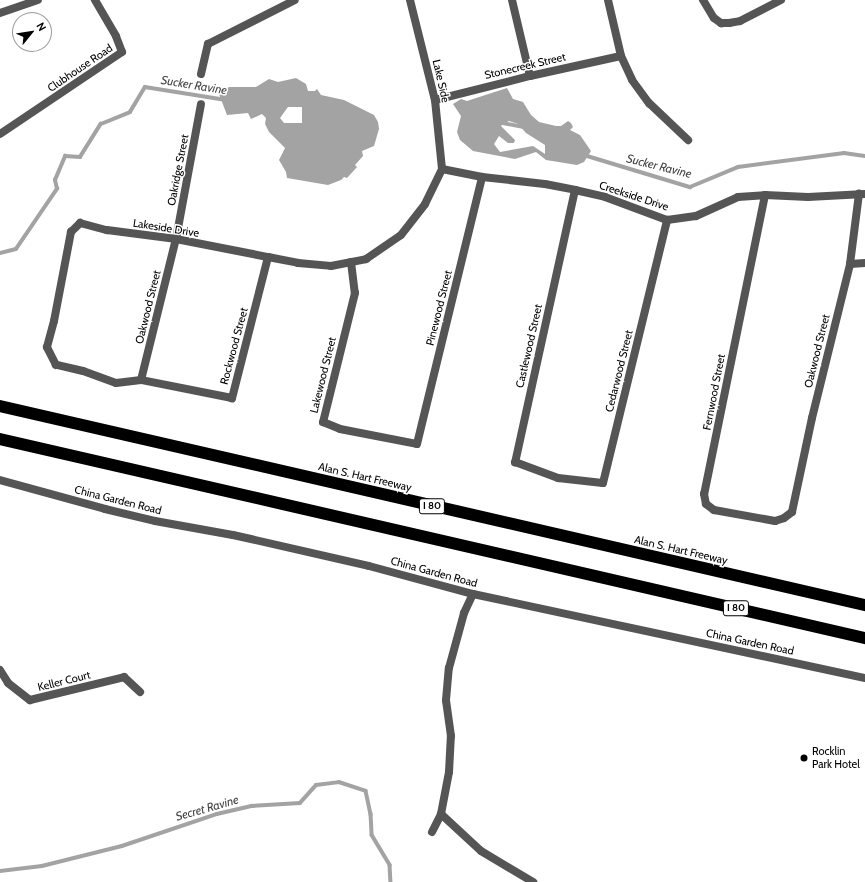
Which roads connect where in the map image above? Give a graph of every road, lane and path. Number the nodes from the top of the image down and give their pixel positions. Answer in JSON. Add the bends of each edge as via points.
{"nodes":[{"id":1,"x":38,"y":0,"type":"edge"},
{"id":2,"x":95,"y":0,"type":"edge"},
{"id":3,"x":295,"y":0,"type":"edge"},
{"id":4,"x":410,"y":0,"type":"edge"},
{"id":5,"x":512,"y":0,"type":"edge"},
{"id":6,"x":608,"y":0,"type":"edge"},
{"id":7,"x":703,"y":0,"type":"edge"},
{"id":8,"x":781,"y":0,"type":"edge"},
{"id":9,"x":0,"y":13,"type":"edge"},
{"id":10,"x":621,"y":56,"type":"junction"},
{"id":11,"x":201,"y":74,"type":"dead end"},
{"id":12,"x":530,"y":76,"type":"junction"},
{"id":13,"x":435,"y":100,"type":"junction"},
{"id":14,"x":201,"y":104,"type":"dead end"},
{"id":15,"x":0,"y":134,"type":"edge"},
{"id":16,"x":688,"y":140,"type":"dead end"},
{"id":17,"x":442,"y":169,"type":"junction"},
{"id":18,"x":482,"y":177,"type":"junction"},
{"id":19,"x":576,"y":190,"type":"junction"},
{"id":20,"x":862,"y":194,"type":"edge"},
{"id":21,"x":765,"y":195,"type":"junction"},
{"id":22,"x":667,"y":220,"type":"junction"},
{"id":23,"x":176,"y":239,"type":"junction"},
{"id":24,"x":268,"y":256,"type":"junction"},
{"id":25,"x":351,"y":262,"type":"junction"},
{"id":26,"x":865,"y":263,"type":"edge"},
{"id":27,"x":850,"y":264,"type":"junction"},
{"id":28,"x":141,"y":380,"type":"junction"},
{"id":29,"x":0,"y":406,"type":"edge"},
{"id":30,"x":0,"y":439,"type":"edge"},
{"id":31,"x":417,"y":444,"type":"joint"},
{"id":32,"x":558,"y":478,"type":"joint"},
{"id":33,"x":0,"y":480,"type":"edge"},
{"id":34,"x":792,"y":512,"type":"joint"},
{"id":35,"x":473,"y":594,"type":"junction"},
{"id":36,"x":865,"y":606,"type":"edge"},
{"id":37,"x":865,"y":638,"type":"edge"},
{"id":38,"x":0,"y":670,"type":"edge"},
{"id":39,"x":865,"y":678,"type":"edge"},
{"id":40,"x":140,"y":692,"type":"dead end"},
{"id":41,"x":441,"y":814,"type":"junction"},
{"id":42,"x":432,"y":832,"type":"dead end"},
{"id":43,"x":533,"y":882,"type":"edge"}],
"edges":[{"from":1,"to":9,"type":"street"},
{"from":2,"to":15,"type":"street","name":"Clubhouse Road","via":[[116,36],[122,52]]},
{"from":3,"to":11,"type":"street","via":[[208,44]]},
{"from":4,"to":13,"type":"street","name":"Lake Side"},
{"from":5,"to":12,"type":"street"},
{"from":6,"to":10,"type":"street"},
{"from":7,"to":8,"type":"street","via":[[714,18],[721,23],[740,21]]},
{"from":10,"to":12,"type":"street","name":"Stonecreek Street"},
{"from":10,"to":16,"type":"street","via":[[632,80],[649,103]]},
{"from":12,"to":13,"type":"street","name":"Stonecreek Street"},
{"from":13,"to":17,"type":"street","name":"Lake Side"},
{"from":14,"to":23,"type":"street","name":"Oakridge Street"},
{"from":17,"to":18,"type":"street","name":"Creekside Drive"},
{"from":17,"to":25,"type":"street","name":"Lakeside Drive","via":[[425,204],[401,235],[366,259]]},
{"from":18,"to":19,"type":"street","name":"Creekside Drive"},
{"from":18,"to":31,"type":"street","name":"Pinewood Street"},
{"from":19,"to":22,"type":"street","name":"Creekside Drive"},
{"from":19,"to":32,"type":"street","name":"Castlewood Street","via":[[515,462]]},
{"from":20,"to":21,"type":"street","name":"Creekside Drive","via":[[808,197]]},
{"from":20,"to":27,"type":"street","name":"Oakwood Street"},
{"from":21,"to":22,"type":"street","name":"Creekside Drive","via":[[738,197],[696,216]]},
{"from":21,"to":34,"type":"street","name":"Fernwood Street","via":[[704,494],[706,504],[714,510],[775,521]]},
{"from":22,"to":32,"type":"street","name":"Cedarwood Street","via":[[603,483]]},
{"from":23,"to":24,"type":"street","name":"Lakeside Drive"},
{"from":23,"to":28,"type":"street","name":"Oakwood Street"},
{"from":23,"to":28,"type":"street","name":"Lakeside Drive","via":[[107,230],[80,223],[71,232],[47,347],[56,365],[83,371],[116,383]]},
{"from":24,"to":25,"type":"street","name":"Lakeside Drive","via":[[298,263],[331,266]]},
{"from":24,"to":28,"type":"street","name":"Rockwood Street","via":[[232,398]]},
{"from":25,"to":31,"type":"street","name":"Lakewood Street","via":[[355,292],[323,422],[340,429]]},
{"from":26,"to":27,"type":"street"},
{"from":27,"to":34,"type":"street","name":"Oakwood Street"},
{"from":29,"to":36,"type":"highway","name":"Alan S. Hart Freeway","number":"I 80"},
{"from":30,"to":37,"type":"highway","number":"I 80"},
{"from":33,"to":35,"type":"street","name":"China Garden Road","via":[[105,509],[248,538],[369,566]]},
{"from":35,"to":39,"type":"street","name":"China Garden Road"},
{"from":35,"to":41,"type":"street","via":[[464,613],[449,668],[446,700],[451,736],[449,772]]},
{"from":38,"to":40,"type":"street","name":"Keller Court","via":[[8,683],[30,700],[124,677]]},
{"from":41,"to":42,"type":"street"},
{"from":41,"to":43,"type":"street","via":[[481,851]]}]}
